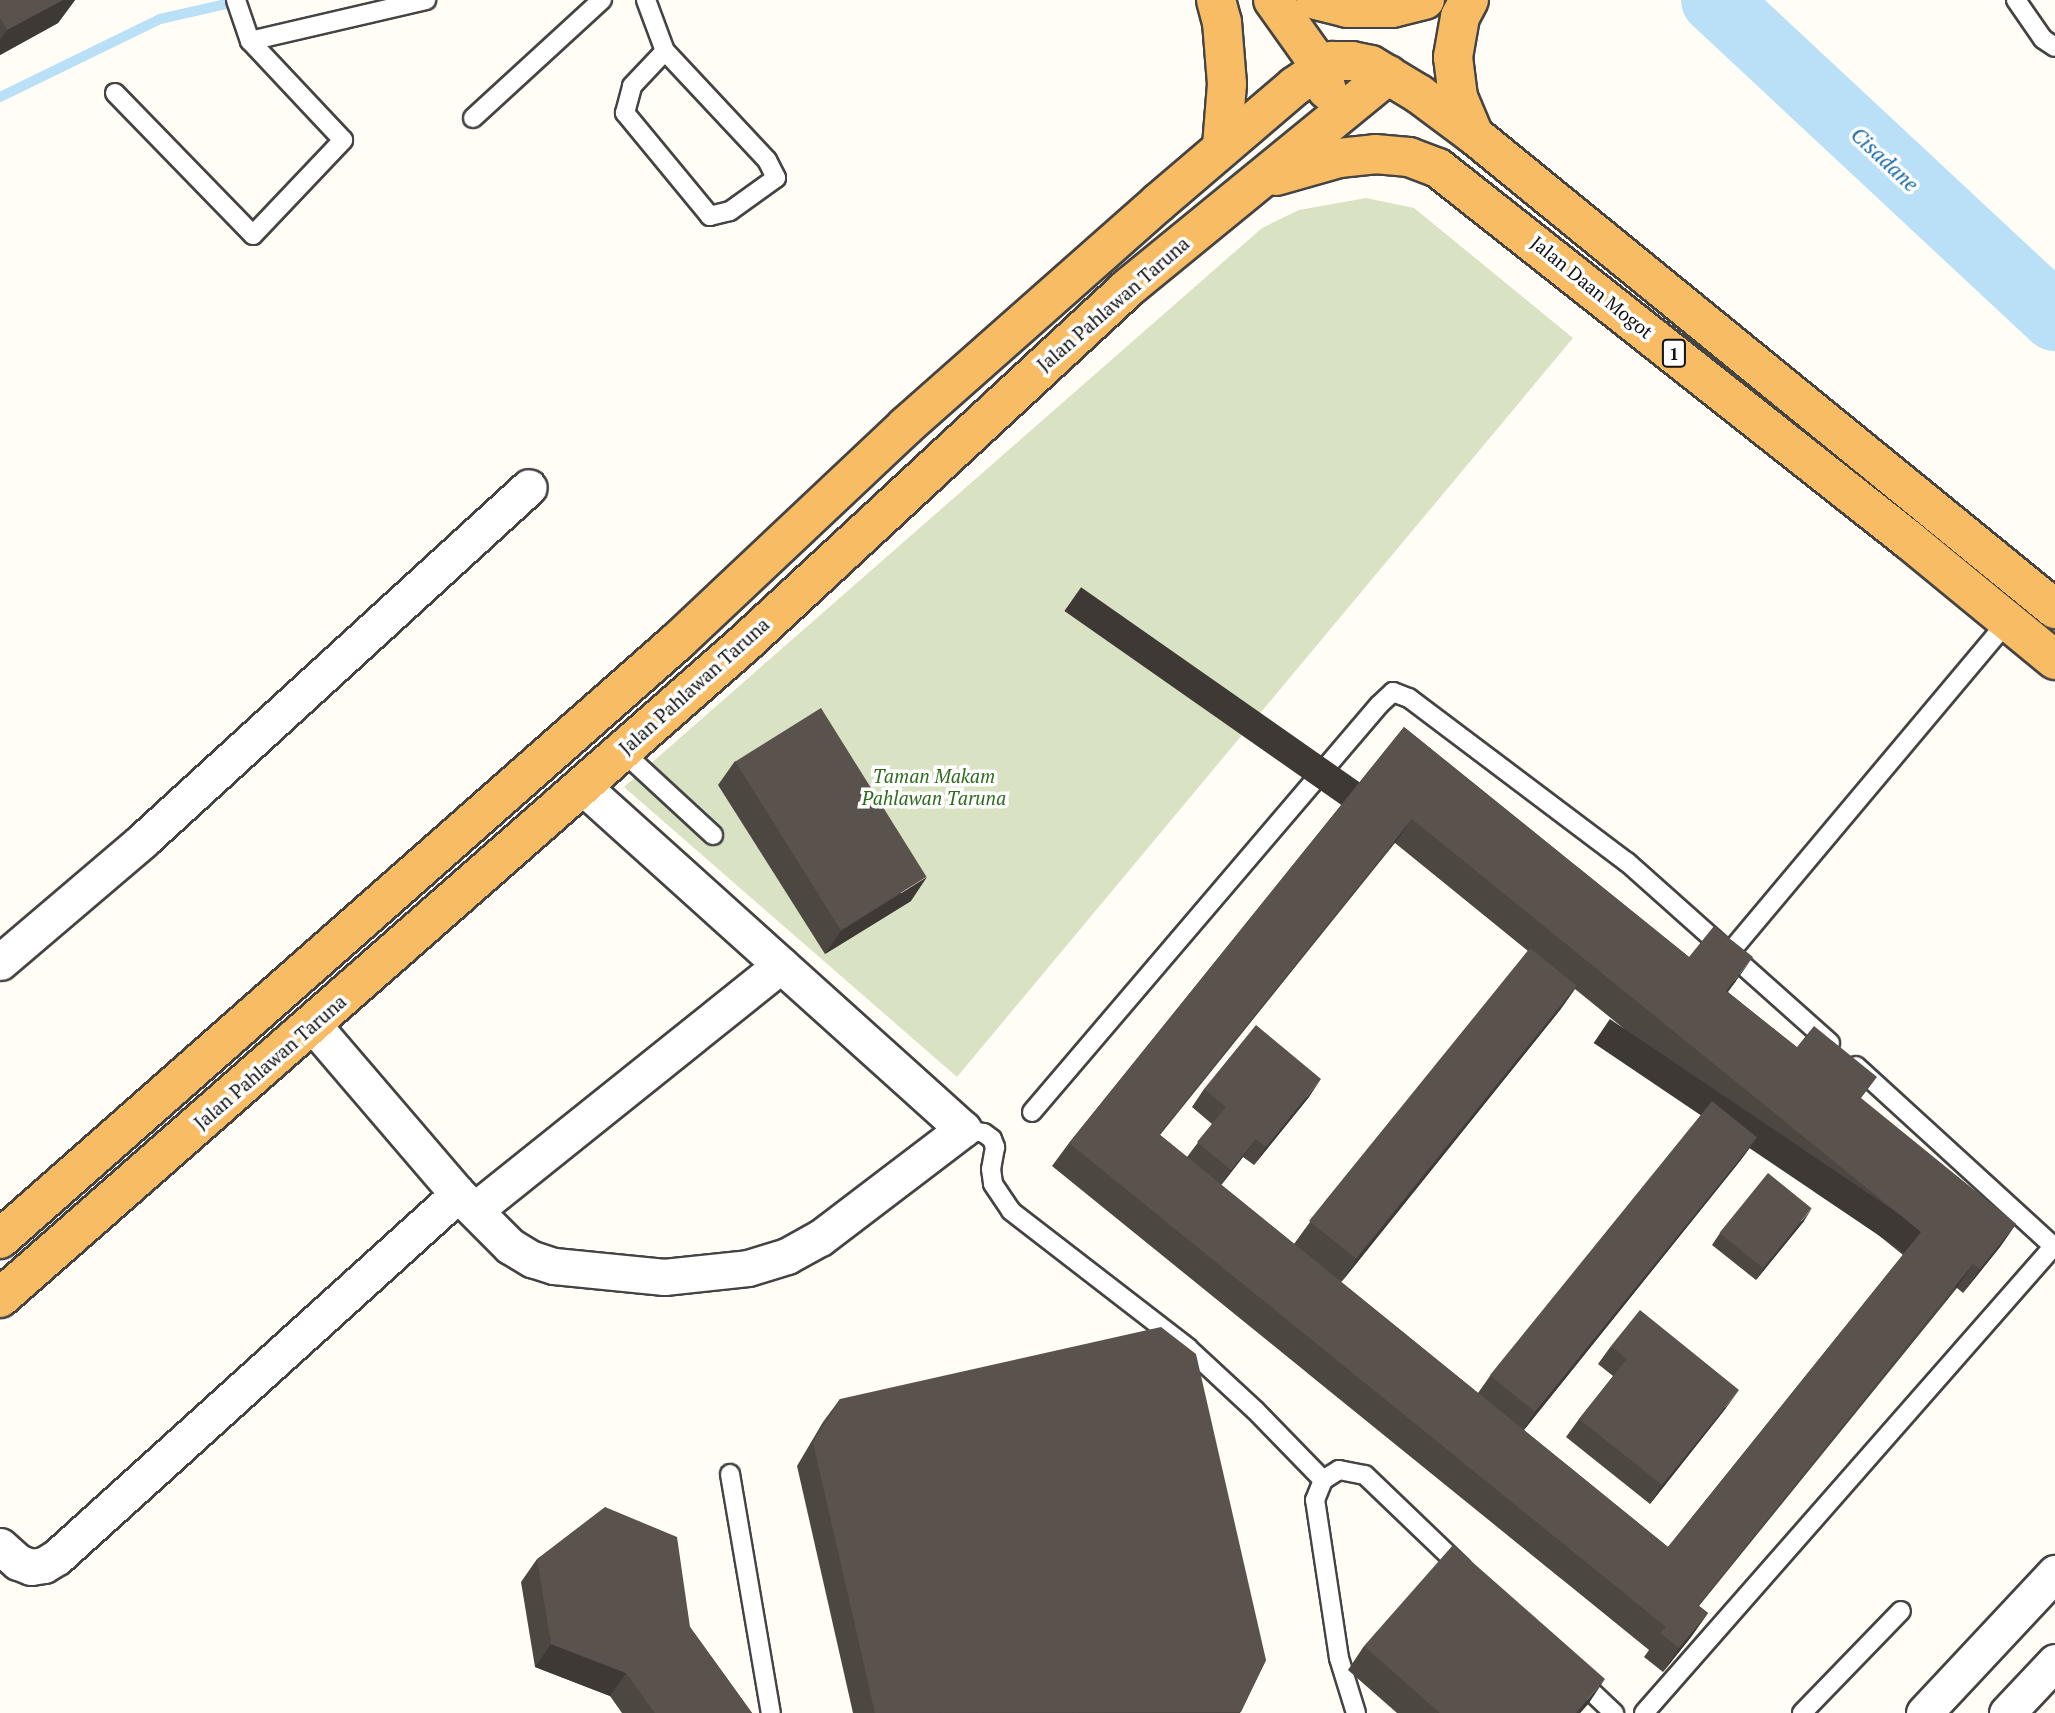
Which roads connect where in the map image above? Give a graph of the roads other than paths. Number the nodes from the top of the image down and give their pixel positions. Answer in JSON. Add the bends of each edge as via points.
{"nodes":[{"id":1,"x":236,"y":0,"type":"edge"},
{"id":2,"x":426,"y":0,"type":"edge"},
{"id":3,"x":602,"y":0,"type":"edge"},
{"id":4,"x":646,"y":0,"type":"edge"},
{"id":5,"x":1216,"y":0,"type":"edge"},
{"id":6,"x":1273,"y":0,"type":"edge"},
{"id":7,"x":1316,"y":0,"type":"edge"},
{"id":8,"x":1425,"y":0,"type":"edge"},
{"id":9,"x":1469,"y":0,"type":"edge"},
{"id":10,"x":2016,"y":0,"type":"edge"},
{"id":11,"x":247,"y":36,"type":"junction"},
{"id":12,"x":2055,"y":47,"type":"edge"},
{"id":13,"x":665,"y":51,"type":"junction"},
{"id":14,"x":1320,"y":66,"type":"junction"},
{"id":15,"x":1388,"y":75,"type":"junction"},
{"id":16,"x":115,"y":93,"type":"dead end"},
{"id":17,"x":473,"y":118,"type":"dead end"},
{"id":18,"x":1328,"y":124,"type":"junction"},
{"id":19,"x":1474,"y":135,"type":"junction"},
{"id":20,"x":1222,"y":146,"type":"junction"},
{"id":21,"x":1254,"y":184,"type":"junction"},
{"id":22,"x":529,"y":487,"type":"dead end"},
{"id":23,"x":2055,"y":609,"type":"edge"},
{"id":24,"x":2007,"y":621,"type":"junction"},
{"id":25,"x":2055,"y":660,"type":"edge"},
{"id":26,"x":622,"y":751,"type":"junction"},
{"id":27,"x":582,"y":786,"type":"junction"},
{"id":28,"x":713,"y":835,"type":"dead end"},
{"id":29,"x":1731,"y":951,"type":"junction"},
{"id":30,"x":0,"y":962,"type":"edge"},
{"id":31,"x":782,"y":965,"type":"junction"},
{"id":32,"x":313,"y":1025,"type":"junction"},
{"id":33,"x":1032,"y":1112,"type":"dead end"},
{"id":34,"x":963,"y":1129,"type":"junction"},
{"id":35,"x":467,"y":1202,"type":"junction"},
{"id":36,"x":0,"y":1239,"type":"edge"},
{"id":37,"x":2054,"y":1248,"type":"edge"},
{"id":38,"x":0,"y":1298,"type":"edge"},
{"id":39,"x":730,"y":1475,"type":"dead end"},
{"id":40,"x":1323,"y":1480,"type":"junction"},
{"id":41,"x":0,"y":1546,"type":"edge"},
{"id":42,"x":2055,"y":1573,"type":"edge"},
{"id":43,"x":1474,"y":1580,"type":"edge"},
{"id":44,"x":1902,"y":1611,"type":"dead end"},
{"id":45,"x":2055,"y":1662,"type":"edge"},
{"id":46,"x":1564,"y":1665,"type":"edge"},
{"id":47,"x":771,"y":1713,"type":"edge"},
{"id":48,"x":1356,"y":1713,"type":"edge"},
{"id":49,"x":1614,"y":1713,"type":"edge"},
{"id":50,"x":1644,"y":1713,"type":"edge"},
{"id":51,"x":1802,"y":1713,"type":"edge"},
{"id":52,"x":1924,"y":1713,"type":"edge"},
{"id":53,"x":2007,"y":1713,"type":"edge"}],
"edges":[{"from":1,"to":11,"type":"lane"},
{"from":2,"to":11,"type":"lane"},
{"from":3,"to":17,"type":"lane"},
{"from":4,"to":13,"type":"lane"},
{"from":5,"to":20,"type":"highway","via":[[1227,84]]},
{"from":6,"to":14,"type":"highway"},
{"from":7,"to":8,"type":"highway","via":[[1347,8],[1392,8]]},
{"from":9,"to":19,"type":"highway","via":[[1460,16],[1453,57],[1458,97]]},
{"from":10,"to":12,"type":"lane","via":[[2043,39]]},
{"from":11,"to":16,"type":"lane","via":[[343,140],[253,235]]},
{"from":13,"to":13,"type":"lane","via":[[767,160],[776,178],[730,211],[710,216],[625,113],[632,86]]},
{"from":14,"to":15,"type":"highway","number":"1","via":[[1352,61]]},
{"from":14,"to":18,"type":"highway","via":[[1327,82]]},
{"from":14,"to":20,"type":"highway"},
{"from":15,"to":18,"type":"highway","name":"Jalan Pahlawan Taruna"},
{"from":15,"to":19,"type":"highway","number":"1"},
{"from":18,"to":21,"type":"highway","name":"Jalan Pahlawan Taruna"},
{"from":19,"to":23,"type":"highway","number":"1"},
{"from":20,"to":36,"type":"highway","via":[[906,426],[679,640]]},
{"from":21,"to":24,"type":"highway","name":"Jalan Daan Mogot","number":"1","via":[[1295,169],[1375,154],[1409,157],[1438,168]]},
{"from":21,"to":26,"type":"highway","name":"Jalan Pahlawan Taruna","via":[[1129,287]]},
{"from":22,"to":30,"type":"street","via":[[142,841]]},
{"from":24,"to":25,"type":"highway","name":"Jalan Daan Mogot","number":"1"},
{"from":24,"to":29,"type":"lane"},
{"from":26,"to":27,"type":"highway","name":"Jalan Pahlawan Taruna"},
{"from":26,"to":28,"type":"lane"},
{"from":27,"to":31,"type":"street"},
{"from":27,"to":32,"type":"highway","name":"Jalan Pahlawan Taruna"},
{"from":29,"to":33,"type":"lane","via":[[1627,862],[1409,698],[1392,692]]},
{"from":29,"to":37,"type":"lane"},
{"from":31,"to":34,"type":"street"},
{"from":31,"to":35,"type":"street"},
{"from":32,"to":35,"type":"street"},
{"from":32,"to":38,"type":"highway","name":"Jalan Pahlawan Taruna"},
{"from":34,"to":35,"type":"street","via":[[820,1238],[787,1256],[711,1274],[664,1277],[554,1266],[510,1246]]},
{"from":34,"to":40,"type":"lane","via":[[992,1139],[993,1184],[1011,1211],[1188,1348]]},
{"from":35,"to":41,"type":"street","via":[[57,1557],[31,1567]]},
{"from":37,"to":50,"type":"lane"},
{"from":39,"to":47,"type":"lane"},
{"from":40,"to":43,"type":"lane","via":[[1339,1470],[1364,1475]]},
{"from":40,"to":48,"type":"lane","via":[[1315,1500],[1339,1658]]},
{"from":42,"to":52,"type":"street"},
{"from":44,"to":51,"type":"lane"},
{"from":45,"to":53,"type":"street"},
{"from":46,"to":49,"type":"lane"}]}
